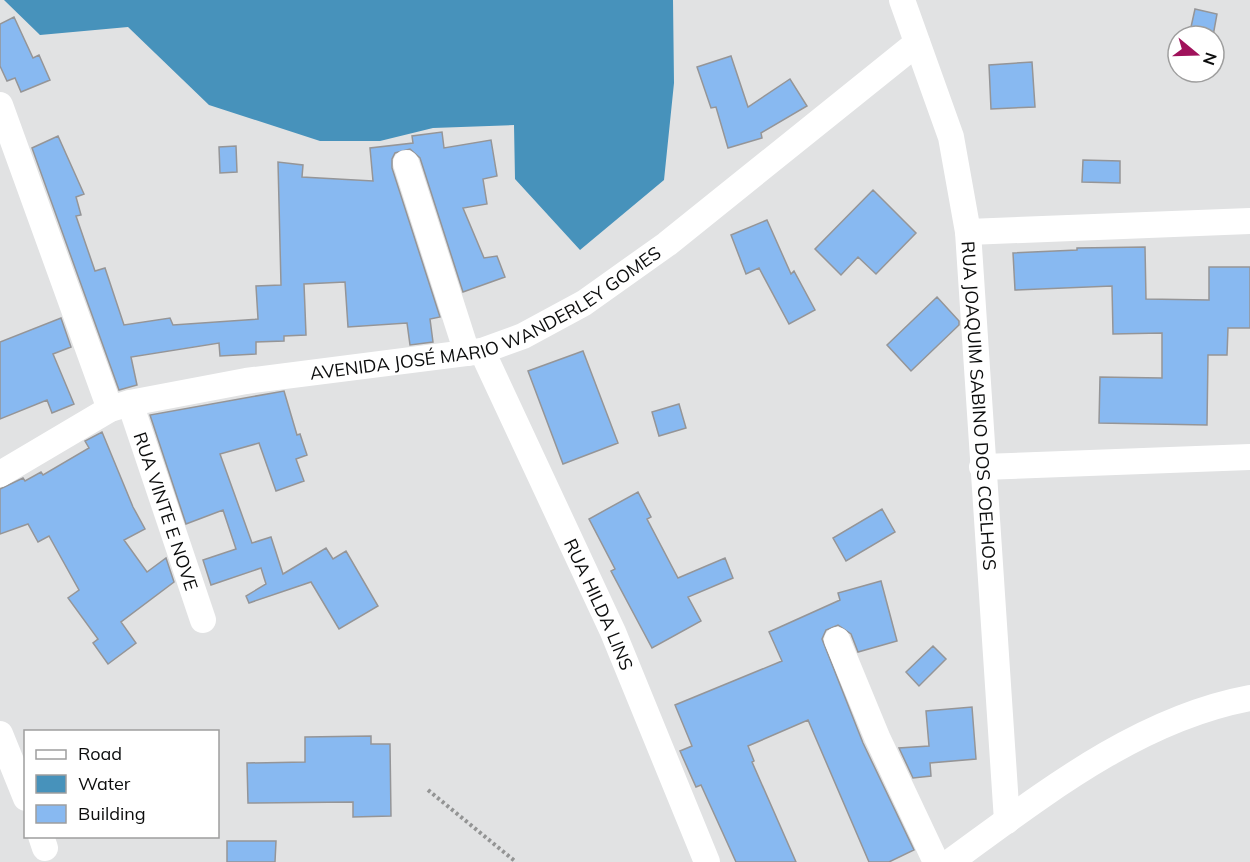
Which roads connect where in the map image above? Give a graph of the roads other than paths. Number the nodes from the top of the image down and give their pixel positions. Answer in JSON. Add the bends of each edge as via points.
{"nodes":[{"id":1,"x":902,"y":0,"type":"edge"},
{"id":2,"x":917,"y":44,"type":"junction"},
{"id":3,"x":0,"y":105,"type":"edge"},
{"id":4,"x":406,"y":163,"type":"dead end"},
{"id":5,"x":1250,"y":221,"type":"edge"},
{"id":6,"x":968,"y":232,"type":"junction"},
{"id":7,"x":474,"y":352,"type":"junction"},
{"id":8,"x":120,"y":406,"type":"junction"},
{"id":9,"x":1250,"y":457,"type":"edge"},
{"id":10,"x":982,"y":467,"type":"junction"},
{"id":11,"x":0,"y":474,"type":"edge"},
{"id":12,"x":203,"y":620,"type":"dead end"},
{"id":13,"x":837,"y":640,"type":"dead end"},
{"id":14,"x":1250,"y":698,"type":"edge"},
{"id":15,"x":0,"y":734,"type":"edge"},
{"id":16,"x":24,"y":793,"type":"edge"},
{"id":17,"x":1007,"y":821,"type":"junction"},
{"id":18,"x":707,"y":862,"type":"edge"},
{"id":19,"x":936,"y":862,"type":"edge"},
{"id":20,"x":950,"y":862,"type":"edge"}],
"edges":[{"from":1,"to":2,"type":"street","name":"RUA JOAQUIM SABINO DOS COELHOS"},
{"from":2,"to":6,"type":"street","name":"RUA JOAQUIM SABINO DOS COELHOS","via":[[951,137]]},
{"from":2,"to":7,"type":"street","name":"AVENIDA JOSÉ MARIO WANDERLEY GOMES","via":[[667,244],[584,303],[523,336]]},
{"from":3,"to":8,"type":"street","name":"RUA VINTE E NOVE"},
{"from":4,"to":7,"type":"street","name":"RUA HILDA LINS"},
{"from":5,"to":6,"type":"street"},
{"from":6,"to":10,"type":"street","name":"RUA JOAQUIM SABINO DOS COELHOS"},
{"from":7,"to":8,"type":"street","name":"AVENIDA JOSÉ MARIO WANDERLEY GOMES","via":[[310,372]]},
{"from":7,"to":18,"type":"street","name":"RUA HILDA LINS","via":[[613,633]]},
{"from":8,"to":11,"type":"street","name":"AVENIDA JOSÉ MARIO WANDERLEY GOMES"},
{"from":8,"to":12,"type":"street","name":"RUA VINTE E NOVE"},
{"from":9,"to":10,"type":"street"},
{"from":10,"to":17,"type":"street","name":"RUA JOAQUIM SABINO DOS COELHOS"},
{"from":13,"to":19,"type":"street"},
{"from":14,"to":17,"type":"street","via":[[1206,708],[1140,736]]},
{"from":15,"to":16,"type":"street"},
{"from":17,"to":20,"type":"street"}]}
